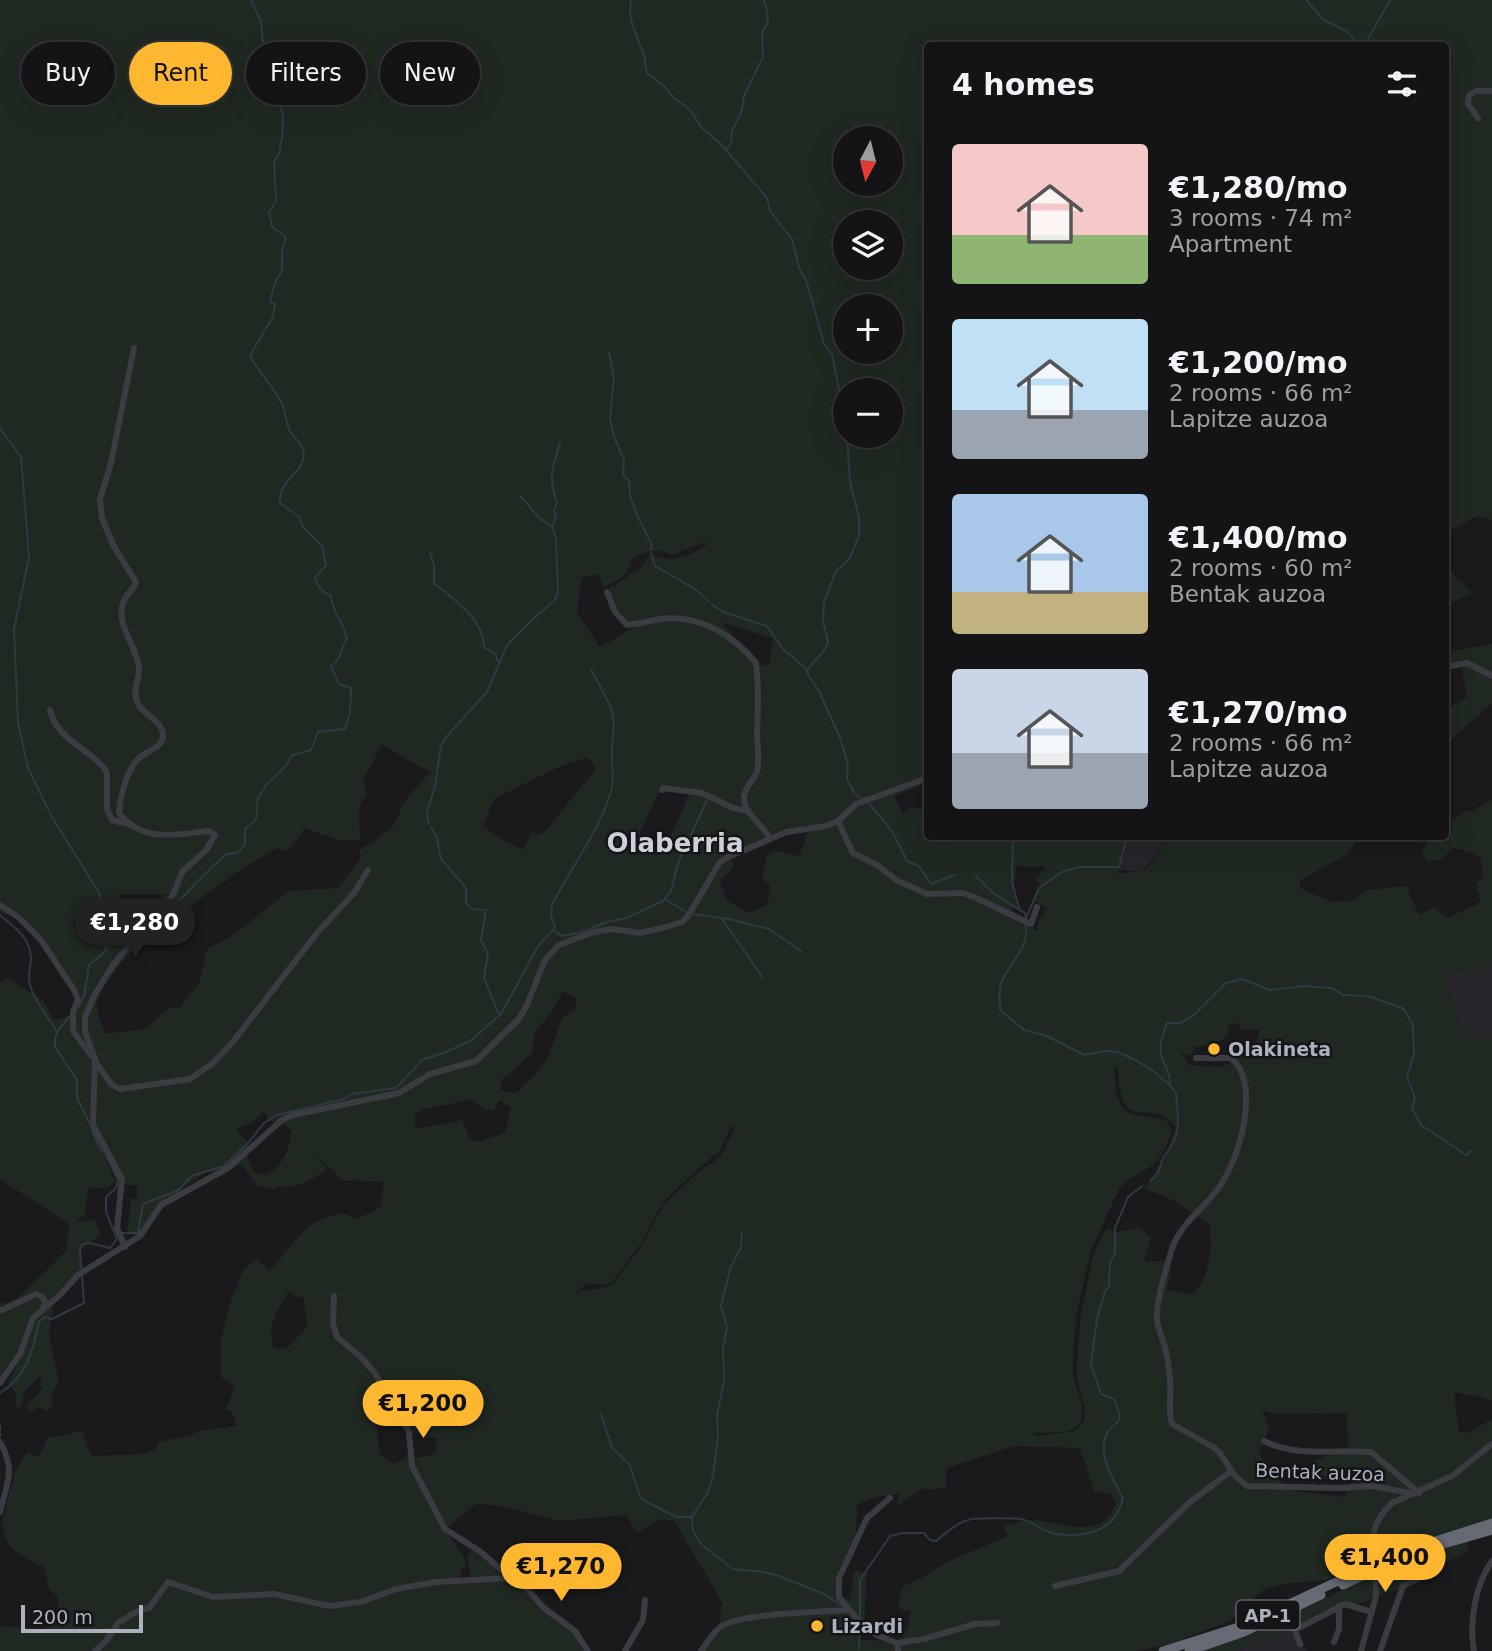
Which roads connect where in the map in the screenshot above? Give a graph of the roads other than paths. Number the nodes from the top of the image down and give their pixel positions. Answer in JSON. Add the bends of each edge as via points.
{"nodes":[{"id":1,"x":1492,"y":91,"type":"edge"},
{"id":2,"x":1478,"y":118,"type":"dead end"},
{"id":3,"x":134,"y":348,"type":"dead end"},
{"id":4,"x":607,"y":592,"type":"dead end"},
{"id":5,"x":1449,"y":666,"type":"edge"},
{"id":6,"x":1492,"y":676,"type":"edge"},
{"id":7,"x":50,"y":710,"type":"dead end"},
{"id":8,"x":924,"y":779,"type":"edge"},
{"id":9,"x":662,"y":790,"type":"dead end"},
{"id":10,"x":747,"y":811,"type":"junction"},
{"id":11,"x":838,"y":821,"type":"junction"},
{"id":12,"x":134,"y":825,"type":"junction"},
{"id":13,"x":770,"y":839,"type":"junction"},
{"id":14,"x":368,"y":870,"type":"dead end"},
{"id":15,"x":0,"y":905,"type":"edge"},
{"id":16,"x":1037,"y":907,"type":"dead end"},
{"id":17,"x":95,"y":1059,"type":"junction"},
{"id":18,"x":1196,"y":1059,"type":"dead end"},
{"id":19,"x":125,"y":1247,"type":"junction"},
{"id":20,"x":334,"y":1296,"type":"dead end"},
{"id":21,"x":43,"y":1308,"type":"junction"},
{"id":22,"x":0,"y":1311,"type":"edge"},
{"id":23,"x":0,"y":1383,"type":"edge"},
{"id":24,"x":1264,"y":1441,"type":"dead end"},
{"id":25,"x":1,"y":1443,"type":"edge"},
{"id":26,"x":1492,"y":1444,"type":"edge"},
{"id":27,"x":1231,"y":1471,"type":"junction"},
{"id":28,"x":1416,"y":1493,"type":"junction"},
{"id":29,"x":890,"y":1498,"type":"dead end"},
{"id":30,"x":0,"y":1512,"type":"edge"},
{"id":31,"x":1492,"y":1523,"type":"edge"},
{"id":32,"x":1492,"y":1530,"type":"edge"},
{"id":33,"x":1492,"y":1561,"type":"edge"},
{"id":34,"x":1428,"y":1573,"type":"dead end"},
{"id":35,"x":511,"y":1578,"type":"junction"},
{"id":36,"x":1483,"y":1581,"type":"junction"},
{"id":37,"x":1492,"y":1583,"type":"edge"},
{"id":38,"x":1055,"y":1586,"type":"dead end"},
{"id":39,"x":645,"y":1600,"type":"dead end"},
{"id":40,"x":1339,"y":1606,"type":"junction"},
{"id":41,"x":849,"y":1610,"type":"junction"},
{"id":42,"x":1372,"y":1612,"type":"junction"},
{"id":43,"x":997,"y":1623,"type":"dead end"},
{"id":44,"x":1334,"y":1642,"type":"dead end"},
{"id":45,"x":1300,"y":1644,"type":"dead end"},
{"id":46,"x":897,"y":1646,"type":"edge"},
{"id":47,"x":95,"y":1651,"type":"edge"},
{"id":48,"x":588,"y":1651,"type":"edge"},
{"id":49,"x":625,"y":1651,"type":"edge"},
{"id":50,"x":701,"y":1651,"type":"edge"},
{"id":51,"x":1163,"y":1651,"type":"edge"},
{"id":52,"x":1189,"y":1651,"type":"edge"},
{"id":53,"x":1361,"y":1651,"type":"edge"},
{"id":54,"x":1381,"y":1651,"type":"edge"},
{"id":55,"x":1474,"y":1651,"type":"edge"}],
"edges":[{"from":1,"to":2,"type":"street","via":[[1468,95],[1468,104]]},
{"from":3,"to":12,"type":"street","via":[[100,499],[113,545],[136,582],[124,600],[122,618],[139,669],[135,694],[163,738],[139,758],[119,804],[119,813]]},
{"from":4,"to":10,"type":"street","via":[[615,612],[627,625],[661,619],[701,622],[738,642],[756,663],[758,769],[744,794]]},
{"from":5,"to":6,"type":"street","via":[[1467,663]]},
{"from":7,"to":12,"type":"street","via":[[67,738],[105,769],[112,820]]},
{"from":8,"to":11,"type":"street","via":[[856,804]]},
{"from":9,"to":10,"type":"street","via":[[702,793]]},
{"from":10,"to":13,"type":"street"},
{"from":11,"to":13,"type":"street"},
{"from":11,"to":16,"type":"street","via":[[853,853],[928,894],[963,893],[1031,924]]},
{"from":12,"to":17,"type":"street","via":[[162,836],[209,831],[215,835],[182,872],[156,920],[121,954],[95,994],[85,1017]]},
{"from":13,"to":19,"type":"street","via":[[720,862],[682,922],[640,933],[594,932],[559,945],[545,960],[518,1020],[476,1061],[430,1074],[399,1093],[282,1120],[228,1168],[161,1205],[140,1236]]},
{"from":14,"to":17,"type":"street","via":[[232,1043],[200,1073],[190,1079],[120,1089],[111,1084]]},
{"from":15,"to":17,"type":"street","via":[[41,940],[74,990],[78,1000],[73,1031]]},
{"from":17,"to":19,"type":"street","via":[[93,1125],[123,1184],[117,1228]]},
{"from":18,"to":27,"type":"street","name":"Bentak auzoa","via":[[1231,1058],[1241,1073],[1246,1093],[1240,1144],[1221,1185],[1187,1222],[1174,1244],[1156,1315],[1168,1363],[1172,1424],[1213,1447]]},
{"from":19,"to":21,"type":"street","via":[[81,1273]]},
{"from":20,"to":35,"type":"street","via":[[337,1337],[374,1372],[403,1420],[409,1432],[412,1466],[445,1529]]},
{"from":21,"to":22,"type":"street","via":[[45,1301],[36,1294]]},
{"from":21,"to":23,"type":"street","via":[[33,1318],[20,1354]]},
{"from":24,"to":28,"type":"street","name":"Bentak auzoa","via":[[1306,1452],[1371,1452]]},
{"from":25,"to":30,"type":"street","via":[[10,1462]]},
{"from":26,"to":28,"type":"street","name":"Bentak auzoa","via":[[1452,1476]]},
{"from":27,"to":28,"type":"street","name":"Bentak auzoa","via":[[1251,1487],[1374,1486]]},
{"from":27,"to":38,"type":"street","name":"Bentak auzoa","via":[[1189,1503],[1118,1571]]},
{"from":28,"to":42,"type":"street","name":"Bentak auzoa","bridge":true,"via":[[1392,1503],[1377,1520],[1371,1544],[1377,1586]]},
{"from":29,"to":41,"type":"street","via":[[867,1518],[839,1578],[839,1597]]},
{"from":31,"to":51,"type":"highway","number":"AP-1","via":[[1398,1553],[1250,1623]]},
{"from":32,"to":52,"type":"highway","number":"AP-1","via":[[1400,1559],[1260,1626]]},
{"from":33,"to":36,"type":"street"},
{"from":34,"to":54,"type":"street","via":[[1404,1586]]},
{"from":35,"to":47,"type":"street","via":[[436,1582],[329,1606],[274,1594],[213,1597],[167,1582],[149,1608],[118,1623]]},
{"from":35,"to":48,"type":"street","via":[[575,1631]]},
{"from":36,"to":37,"type":"street"},
{"from":36,"to":55,"type":"street","via":[[1475,1602]]},
{"from":39,"to":49,"type":"street","via":[[643,1620]]},
{"from":40,"to":42,"type":"street"},
{"from":40,"to":44,"type":"street"},
{"from":40,"to":45,"type":"street","via":[[1295,1630]]},
{"from":41,"to":46,"type":"street","via":[[876,1635]]},
{"from":41,"to":50,"type":"street","via":[[737,1620],[719,1627]]},
{"from":42,"to":53,"type":"street","name":"Bentak auzoa"},
{"from":43,"to":46,"type":"street","via":[[975,1624]]}]}
